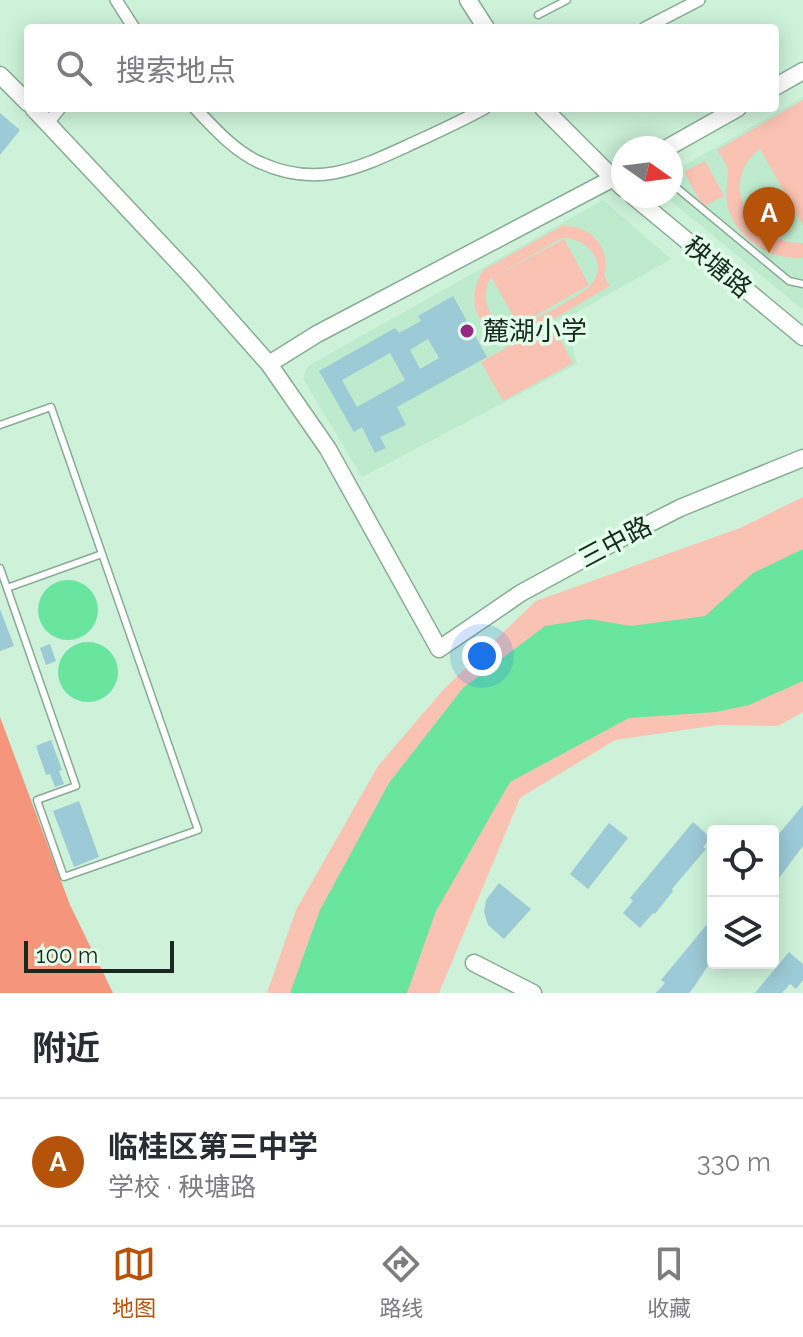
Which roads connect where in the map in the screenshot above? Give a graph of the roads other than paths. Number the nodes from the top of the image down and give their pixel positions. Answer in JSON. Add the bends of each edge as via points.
{"nodes":[{"id":1,"x":116,"y":0,"type":"edge"},
{"id":2,"x":468,"y":0,"type":"edge"},
{"id":3,"x":567,"y":0,"type":"edge"},
{"id":4,"x":699,"y":0,"type":"edge"},
{"id":5,"x":538,"y":15,"type":"dead end"},
{"id":6,"x":129,"y":24,"type":"edge"},
{"id":7,"x":483,"y":24,"type":"edge"},
{"id":8,"x":653,"y":24,"type":"edge"},
{"id":9,"x":803,"y":71,"type":"edge"},
{"id":10,"x":0,"y":75,"type":"edge"},
{"id":11,"x":779,"y":85,"type":"edge"},
{"id":12,"x":24,"y":99,"type":"edge"},
{"id":13,"x":37,"y":112,"type":"edge"},
{"id":14,"x":57,"y":112,"type":"edge"},
{"id":15,"x":199,"y":112,"type":"edge"},
{"id":16,"x":477,"y":112,"type":"edge"},
{"id":17,"x":547,"y":112,"type":"edge"},
{"id":18,"x":731,"y":112,"type":"edge"},
{"id":19,"x":48,"y":123,"type":"junction"},
{"id":20,"x":683,"y":139,"type":"edge"},
{"id":21,"x":611,"y":172,"type":"edge"},
{"id":22,"x":611,"y":184,"type":"edge"},
{"id":23,"x":683,"y":193,"type":"edge"},
{"id":24,"x":647,"y":208,"type":"edge"},
{"id":25,"x":803,"y":284,"type":"edge"},
{"id":26,"x":803,"y":337,"type":"edge"},
{"id":27,"x":269,"y":364,"type":"junction"},
{"id":28,"x":0,"y":425,"type":"edge"},
{"id":29,"x":803,"y":458,"type":"edge"},
{"id":30,"x":102,"y":554,"type":"junction"},
{"id":31,"x":0,"y":568,"type":"edge"},
{"id":32,"x":7,"y":588,"type":"junction"},
{"id":33,"x":474,"y":963,"type":"dead end"},
{"id":34,"x":533,"y":993,"type":"edge"}],
"edges":[{"from":1,"to":6,"type":"street"},
{"from":2,"to":7,"type":"main road"},
{"from":3,"to":5,"type":"lane"},
{"from":4,"to":8,"type":"street"},
{"from":9,"to":11,"type":"main road"},
{"from":10,"to":12,"type":"main road"},
{"from":13,"to":19,"type":"main road"},
{"from":14,"to":19,"type":"street"},
{"from":15,"to":16,"type":"street","via":[[258,162],[288,172],[330,174],[354,170]]},
{"from":17,"to":21,"type":"main road"},
{"from":18,"to":20,"type":"main road"},
{"from":19,"to":27,"type":"main road"},
{"from":22,"to":27,"type":"main road","via":[[317,334]]},
{"from":23,"to":25,"type":"lane","via":[[789,281]]},
{"from":24,"to":26,"type":"main road","name":"秧塘路"},
{"from":27,"to":29,"type":"main road","name":"三中路","via":[[328,449],[439,649],[521,593],[633,532]]},
{"from":28,"to":30,"type":"lane","via":[[51,407]]},
{"from":30,"to":32,"type":"lane"},
{"from":30,"to":32,"type":"lane","via":[[198,830],[64,877],[37,800],[76,786]]},
{"from":31,"to":32,"type":"lane"},
{"from":33,"to":34,"type":"main road"}]}
